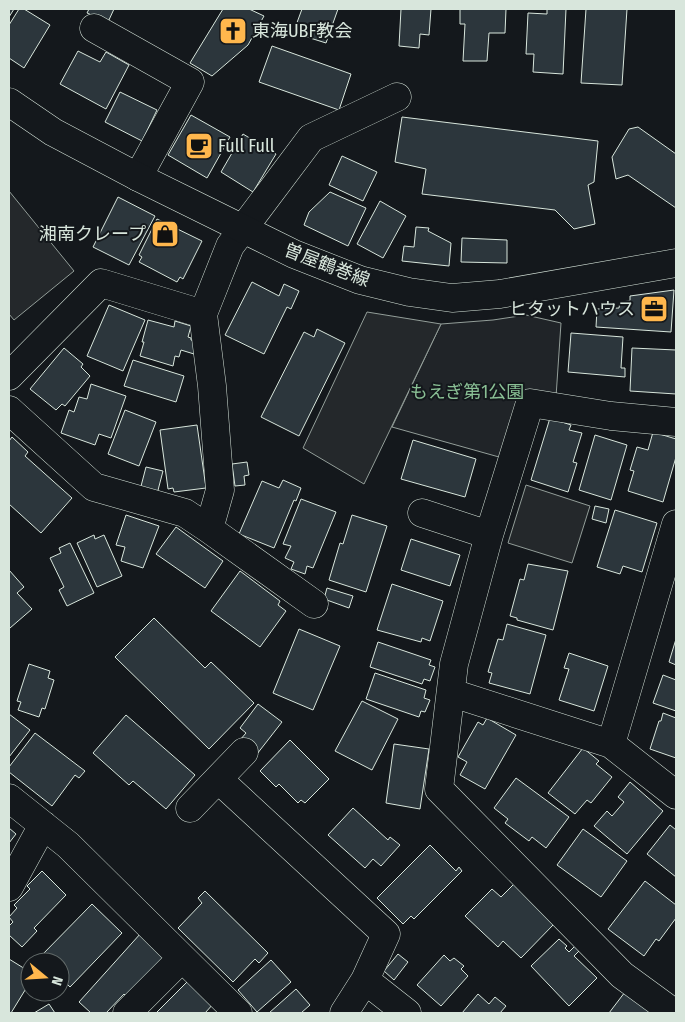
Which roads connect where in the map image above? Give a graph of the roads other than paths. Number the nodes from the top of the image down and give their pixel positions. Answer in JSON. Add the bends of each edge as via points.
{"nodes":[{"id":1,"x":94,"y":28,"type":"dead end"},
{"id":2,"x":397,"y":97,"type":"dead end"},
{"id":3,"x":14,"y":113,"type":"edge"},
{"id":4,"x":138,"y":177,"type":"junction"},
{"id":5,"x":245,"y":229,"type":"junction"},
{"id":6,"x":676,"y":262,"type":"edge"},
{"id":7,"x":203,"y":314,"type":"junction"},
{"id":8,"x":9,"y":376,"type":"edge"},
{"id":9,"x":9,"y":410,"type":"edge"},
{"id":10,"x":676,"y":422,"type":"edge"},
{"id":11,"x":422,"y":513,"type":"dead end"},
{"id":12,"x":676,"y":524,"type":"edge"},
{"id":13,"x":209,"y":529,"type":"junction"},
{"id":14,"x":489,"y":535,"type":"junction"},
{"id":15,"x":314,"y":604,"type":"dead end"},
{"id":16,"x":452,"y":693,"type":"junction"},
{"id":17,"x":611,"y":744,"type":"junction"},
{"id":18,"x":244,"y":752,"type":"dead end"},
{"id":19,"x":218,"y":779,"type":"junction"},
{"id":20,"x":676,"y":795,"type":"edge"},
{"id":21,"x":9,"y":798,"type":"edge"},
{"id":22,"x":190,"y":808,"type":"dead end"},
{"id":23,"x":43,"y":825,"type":"junction"},
{"id":24,"x":9,"y":887,"type":"edge"},
{"id":25,"x":182,"y":958,"type":"junction"},
{"id":26,"x":365,"y":980,"type":"junction"},
{"id":27,"x":127,"y":1013,"type":"edge"},
{"id":28,"x":238,"y":1013,"type":"edge"},
{"id":29,"x":344,"y":1013,"type":"edge"},
{"id":30,"x":407,"y":1013,"type":"edge"},
{"id":31,"x":674,"y":1013,"type":"edge"}],
"edges":[{"from":1,"to":4,"type":"street","via":[[190,82]]},
{"from":2,"to":5,"type":"street","via":[[311,138]]},
{"from":3,"to":4,"type":"street","name":"曽屋鶴巻線"},
{"from":4,"to":5,"type":"street","name":"曽屋鶴巻線"},
{"from":5,"to":6,"type":"street","name":"曽屋鶴巻線","via":[[294,254],[360,280],[408,292],[452,298],[500,294]]},
{"from":5,"to":7,"type":"street","via":[[230,246]]},
{"from":7,"to":8,"type":"street","via":[[101,283]]},
{"from":7,"to":13,"type":"street","via":[[220,490]]},
{"from":9,"to":13,"type":"street","via":[[94,487],[185,513]]},
{"from":10,"to":14,"type":"street","via":[[530,403],[513,493]]},
{"from":11,"to":14,"type":"street"},
{"from":12,"to":17,"type":"street"},
{"from":13,"to":15,"type":"street"},
{"from":14,"to":16,"type":"street","via":[[454,664]]},
{"from":16,"to":17,"type":"street"},
{"from":16,"to":31,"type":"street","via":[[439,789],[622,975]]},
{"from":17,"to":20,"type":"street"},
{"from":18,"to":19,"type":"street"},
{"from":19,"to":22,"type":"street"},
{"from":19,"to":26,"type":"street","via":[[386,934]]},
{"from":21,"to":23,"type":"street"},
{"from":23,"to":24,"type":"street"},
{"from":23,"to":25,"type":"street","via":[[68,845]]},
{"from":25,"to":27,"type":"street"},
{"from":25,"to":28,"type":"street"},
{"from":26,"to":29,"type":"street"},
{"from":26,"to":30,"type":"street"}]}
